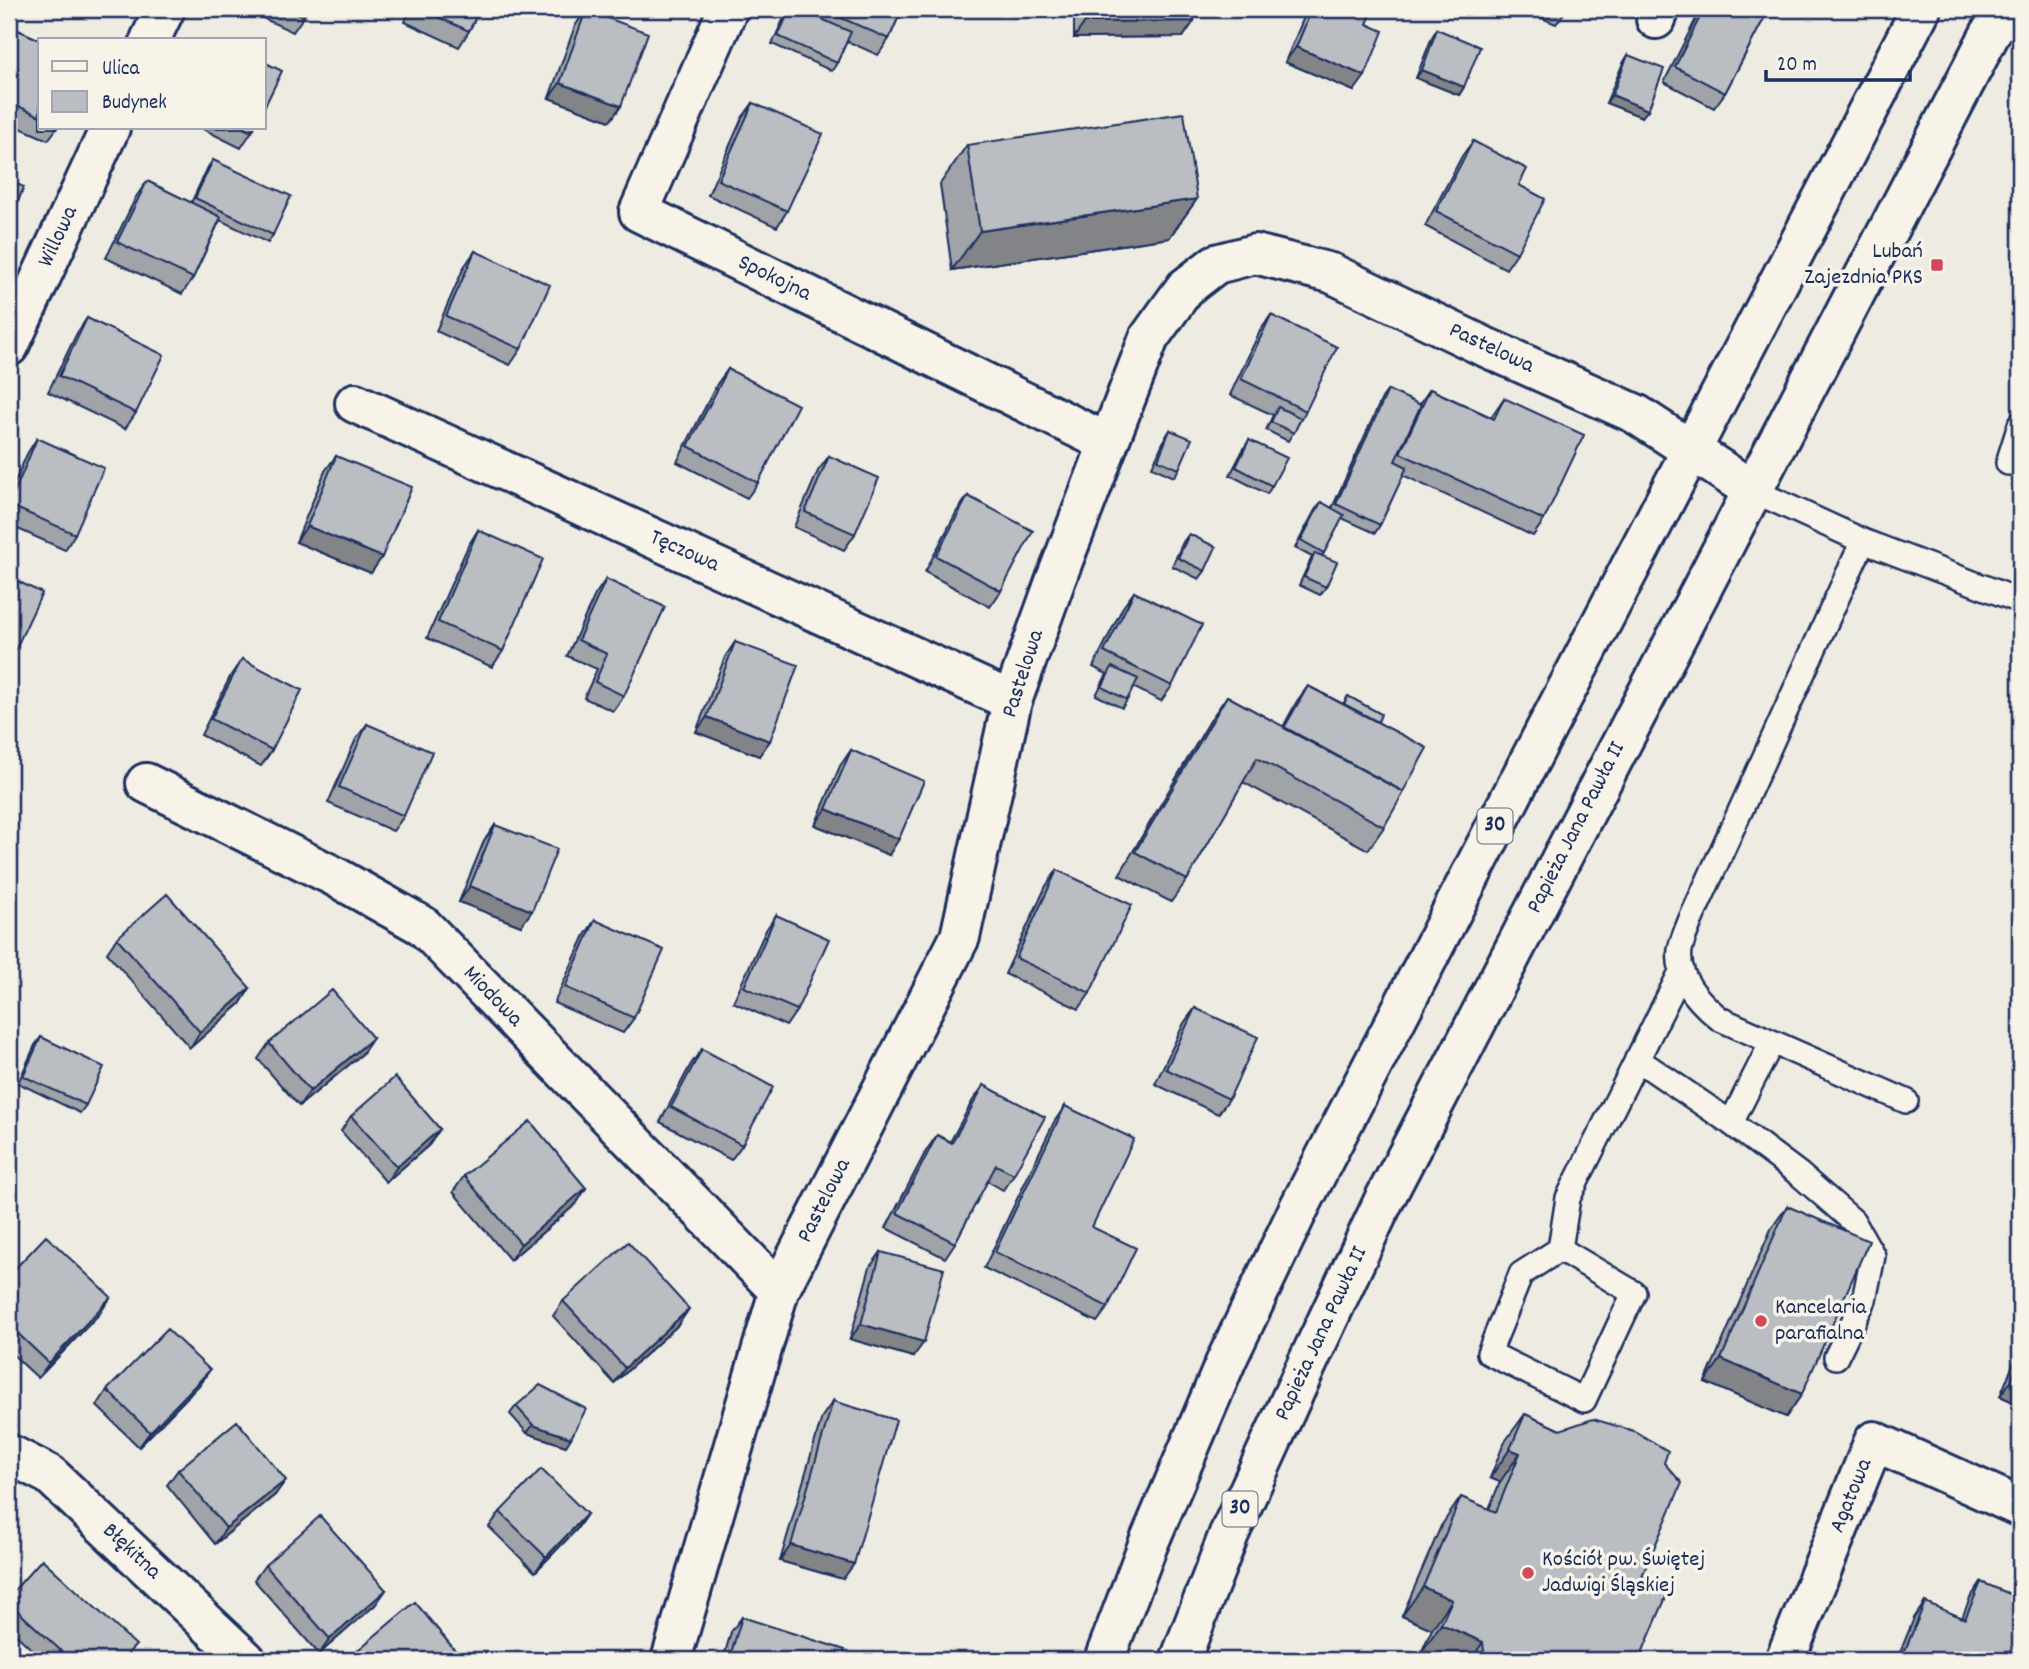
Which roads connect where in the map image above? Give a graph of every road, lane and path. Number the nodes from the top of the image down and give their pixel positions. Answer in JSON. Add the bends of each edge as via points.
{"nodes":[{"id":1,"x":164,"y":9,"type":"edge"},
{"id":2,"x":728,"y":9,"type":"edge"},
{"id":3,"x":1921,"y":9,"type":"edge"},
{"id":4,"x":2003,"y":9,"type":"edge"},
{"id":5,"x":151,"y":38,"type":"edge"},
{"id":6,"x":109,"y":130,"type":"edge"},
{"id":7,"x":9,"y":346,"type":"edge"},
{"id":8,"x":355,"y":403,"type":"dead end"},
{"id":9,"x":2020,"y":425,"type":"edge"},
{"id":10,"x":1108,"y":443,"type":"junction"},
{"id":11,"x":1692,"y":452,"type":"junction"},
{"id":12,"x":2008,"y":463,"type":"dead end"},
{"id":13,"x":1752,"y":490,"type":"junction"},
{"id":14,"x":1863,"y":541,"type":"junction"},
{"id":15,"x":2020,"y":601,"type":"edge"},
{"id":16,"x":1012,"y":701,"type":"junction"},
{"id":17,"x":146,"y":783,"type":"dead end"},
{"id":18,"x":1682,"y":970,"type":"junction"},
{"id":19,"x":1772,"y":1042,"type":"junction"},
{"id":20,"x":1637,"y":1059,"type":"junction"},
{"id":21,"x":1906,"y":1101,"type":"dead end"},
{"id":22,"x":1731,"y":1123,"type":"junction"},
{"id":23,"x":1560,"y":1250,"type":"junction"},
{"id":24,"x":779,"y":1291,"type":"junction"},
{"id":25,"x":1836,"y":1357,"type":"edge"},
{"id":26,"x":9,"y":1454,"type":"edge"},
{"id":27,"x":2020,"y":1507,"type":"edge"},
{"id":28,"x":246,"y":1660,"type":"edge"},
{"id":29,"x":671,"y":1660,"type":"edge"},
{"id":30,"x":1104,"y":1660,"type":"edge"},
{"id":31,"x":1180,"y":1660,"type":"edge"},
{"id":32,"x":1785,"y":1660,"type":"edge"}],
"edges":[{"from":1,"to":5,"type":"street"},
{"from":2,"to":10,"type":"street","name":"Spokojna","via":[[639,212]]},
{"from":3,"to":11,"type":"street","number":"30"},
{"from":4,"to":13,"type":"street","name":"Papieża Jana Pawła II","number":"30"},
{"from":6,"to":7,"type":"street","name":"Willowa"},
{"from":8,"to":16,"type":"street","name":"Tęczowa"},
{"from":9,"to":12,"type":"lane"},
{"from":10,"to":11,"type":"street","name":"Pastelowa","via":[[1149,338],[1185,288],[1216,264],[1255,254],[1331,273],[1636,414]]},
{"from":10,"to":16,"type":"street","name":"Pastelowa"},
{"from":11,"to":13,"type":"street","name":"Pastelowa"},
{"from":11,"to":30,"type":"street","number":"30","via":[[1299,1208],[1227,1359]]},
{"from":13,"to":14,"type":"lane"},
{"from":13,"to":31,"type":"street","name":"Papieża Jana Pawła II","number":"30","via":[[1383,1202],[1229,1534]]},
{"from":14,"to":15,"type":"lane"},
{"from":14,"to":18,"type":"lane","via":[[1691,919],[1680,952]]},
{"from":16,"to":24,"type":"street","name":"Pastelowa","via":[[960,937]]},
{"from":17,"to":24,"type":"street","name":"Miodowa","via":[[334,876],[423,926]]},
{"from":18,"to":19,"type":"lane","via":[[1706,1008]]},
{"from":18,"to":20,"type":"lane"},
{"from":19,"to":21,"type":"lane"},
{"from":19,"to":22,"type":"lane"},
{"from":20,"to":22,"type":"lane"},
{"from":20,"to":23,"type":"lane","via":[[1568,1198]]},
{"from":22,"to":25,"type":"lane","via":[[1853,1222],[1873,1256],[1864,1300]]},
{"from":23,"to":23,"type":"lane","via":[[1521,1274],[1489,1353],[1584,1400],[1634,1293]]},
{"from":24,"to":29,"type":"street","name":"Pastelowa"},
{"from":26,"to":28,"type":"street","name":"Błękitna","via":[[50,1475]]},
{"from":27,"to":32,"type":"street","name":"Agatowa","via":[[1874,1441]]}]}
